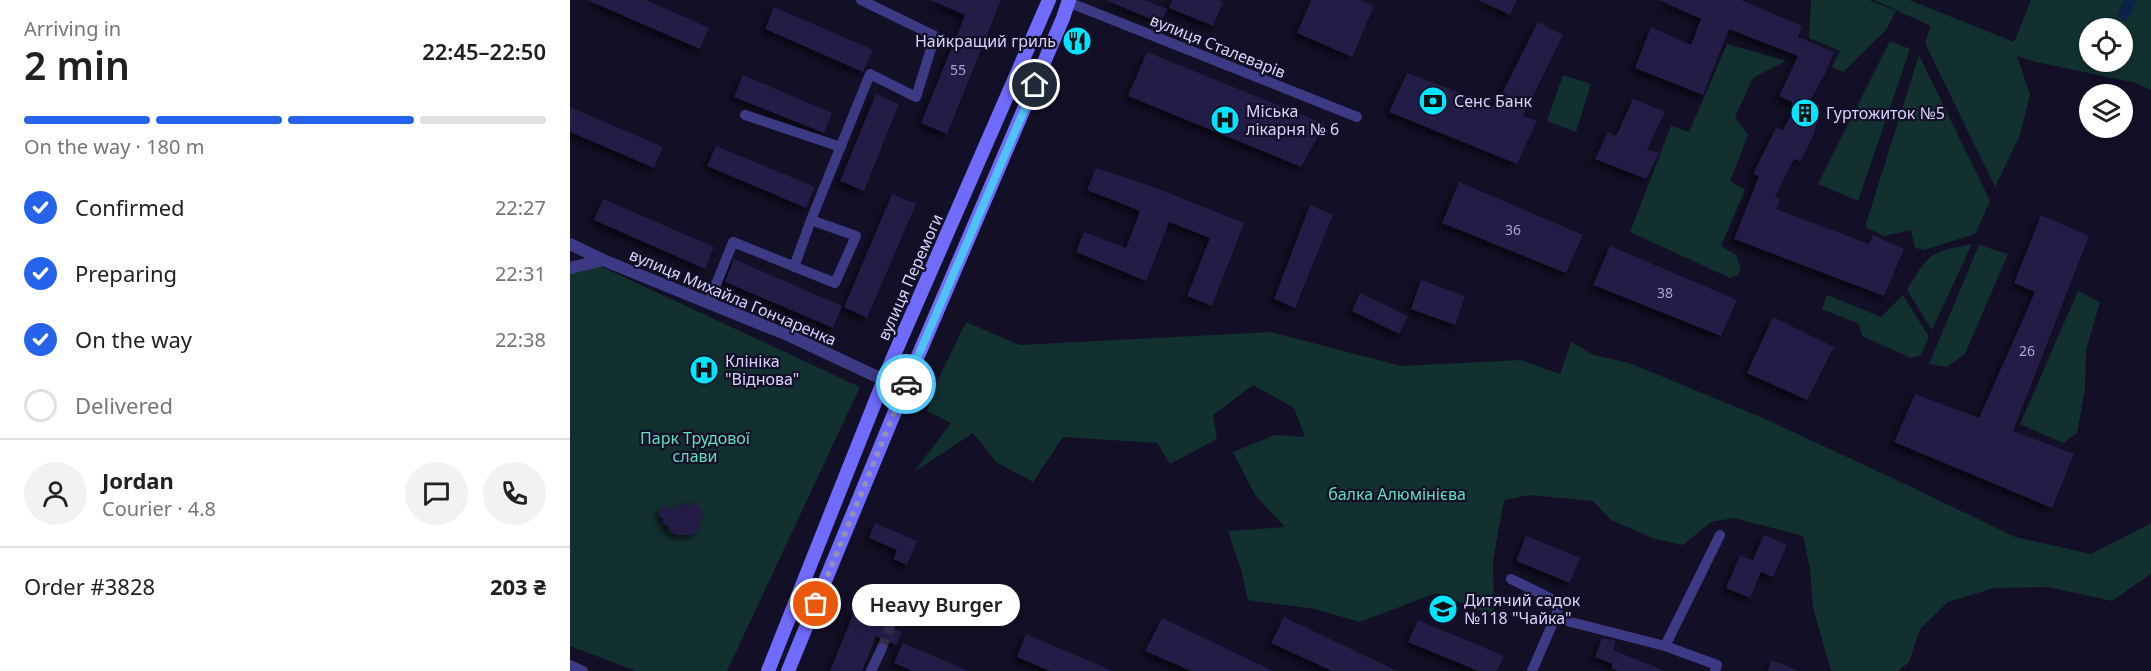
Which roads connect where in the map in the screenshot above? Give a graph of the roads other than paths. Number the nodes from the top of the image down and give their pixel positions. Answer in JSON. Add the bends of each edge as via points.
{"nodes":[{"id":1,"x":861,"y":0,"type":"edge"},
{"id":2,"x":1049,"y":0,"type":"edge"},
{"id":3,"x":1069,"y":1,"type":"edge"},
{"id":4,"x":745,"y":115,"type":"dead end"},
{"id":5,"x":1357,"y":117,"type":"dead end"},
{"id":6,"x":841,"y":147,"type":"junction"},
{"id":7,"x":812,"y":220,"type":"junction"},
{"id":8,"x":570,"y":244,"type":"edge"},
{"id":9,"x":603,"y":260,"type":"junction"},
{"id":10,"x":794,"y":267,"type":"junction"},
{"id":11,"x":570,"y":268,"type":"edge"},
{"id":12,"x":709,"y":302,"type":"junction"},
{"id":13,"x":884,"y":380,"type":"junction"},
{"id":14,"x":904,"y":388,"type":"junction"},
{"id":15,"x":1720,"y":535,"type":"dead end"},
{"id":16,"x":1511,"y":579,"type":"dead end"},
{"id":17,"x":1555,"y":618,"type":"junction"},
{"id":18,"x":1665,"y":646,"type":"junction"},
{"id":19,"x":882,"y":648,"type":"tunnel mouth"},
{"id":20,"x":570,"y":665,"type":"edge"},
{"id":21,"x":583,"y":671,"type":"edge"},
{"id":22,"x":768,"y":671,"type":"edge"},
{"id":23,"x":788,"y":671,"type":"edge"},
{"id":24,"x":871,"y":671,"type":"edge"},
{"id":25,"x":1532,"y":671,"type":"edge"},
{"id":26,"x":1715,"y":671,"type":"edge"}],
"edges":[{"from":1,"to":6,"type":"street","via":[[935,36],[916,97],[870,74]]},
{"from":2,"to":13,"type":"main road","name":"вулиця Перемоги"},
{"from":3,"to":5,"type":"street","name":"вулиця Сталеварів"},
{"from":3,"to":14,"type":"main road"},
{"from":4,"to":6,"type":"street"},
{"from":6,"to":7,"type":"street"},
{"from":7,"to":10,"type":"street"},
{"from":7,"to":10,"type":"street","via":[[856,236],[835,284]]},
{"from":8,"to":9,"type":"street","name":"вулиця Михайла Гончаренка"},
{"from":9,"to":11,"type":"street"},
{"from":9,"to":12,"type":"street","name":"вулиця Михайла Гончаренка"},
{"from":10,"to":12,"type":"street","via":[[733,242]]},
{"from":12,"to":13,"type":"street","name":"вулиця Михайла Гончаренка"},
{"from":13,"to":14,"type":"main road"},
{"from":13,"to":22,"type":"main road","name":"вулиця Перемоги"},
{"from":14,"to":23,"type":"main road"},
{"from":15,"to":18,"type":"street"},
{"from":16,"to":17,"type":"street","via":[[1560,603]]},
{"from":17,"to":18,"type":"street"},
{"from":17,"to":25,"type":"street"},
{"from":18,"to":26,"type":"street","via":[[1717,665]]},
{"from":19,"to":24,"type":"street"},
{"from":20,"to":21,"type":"street"}]}
